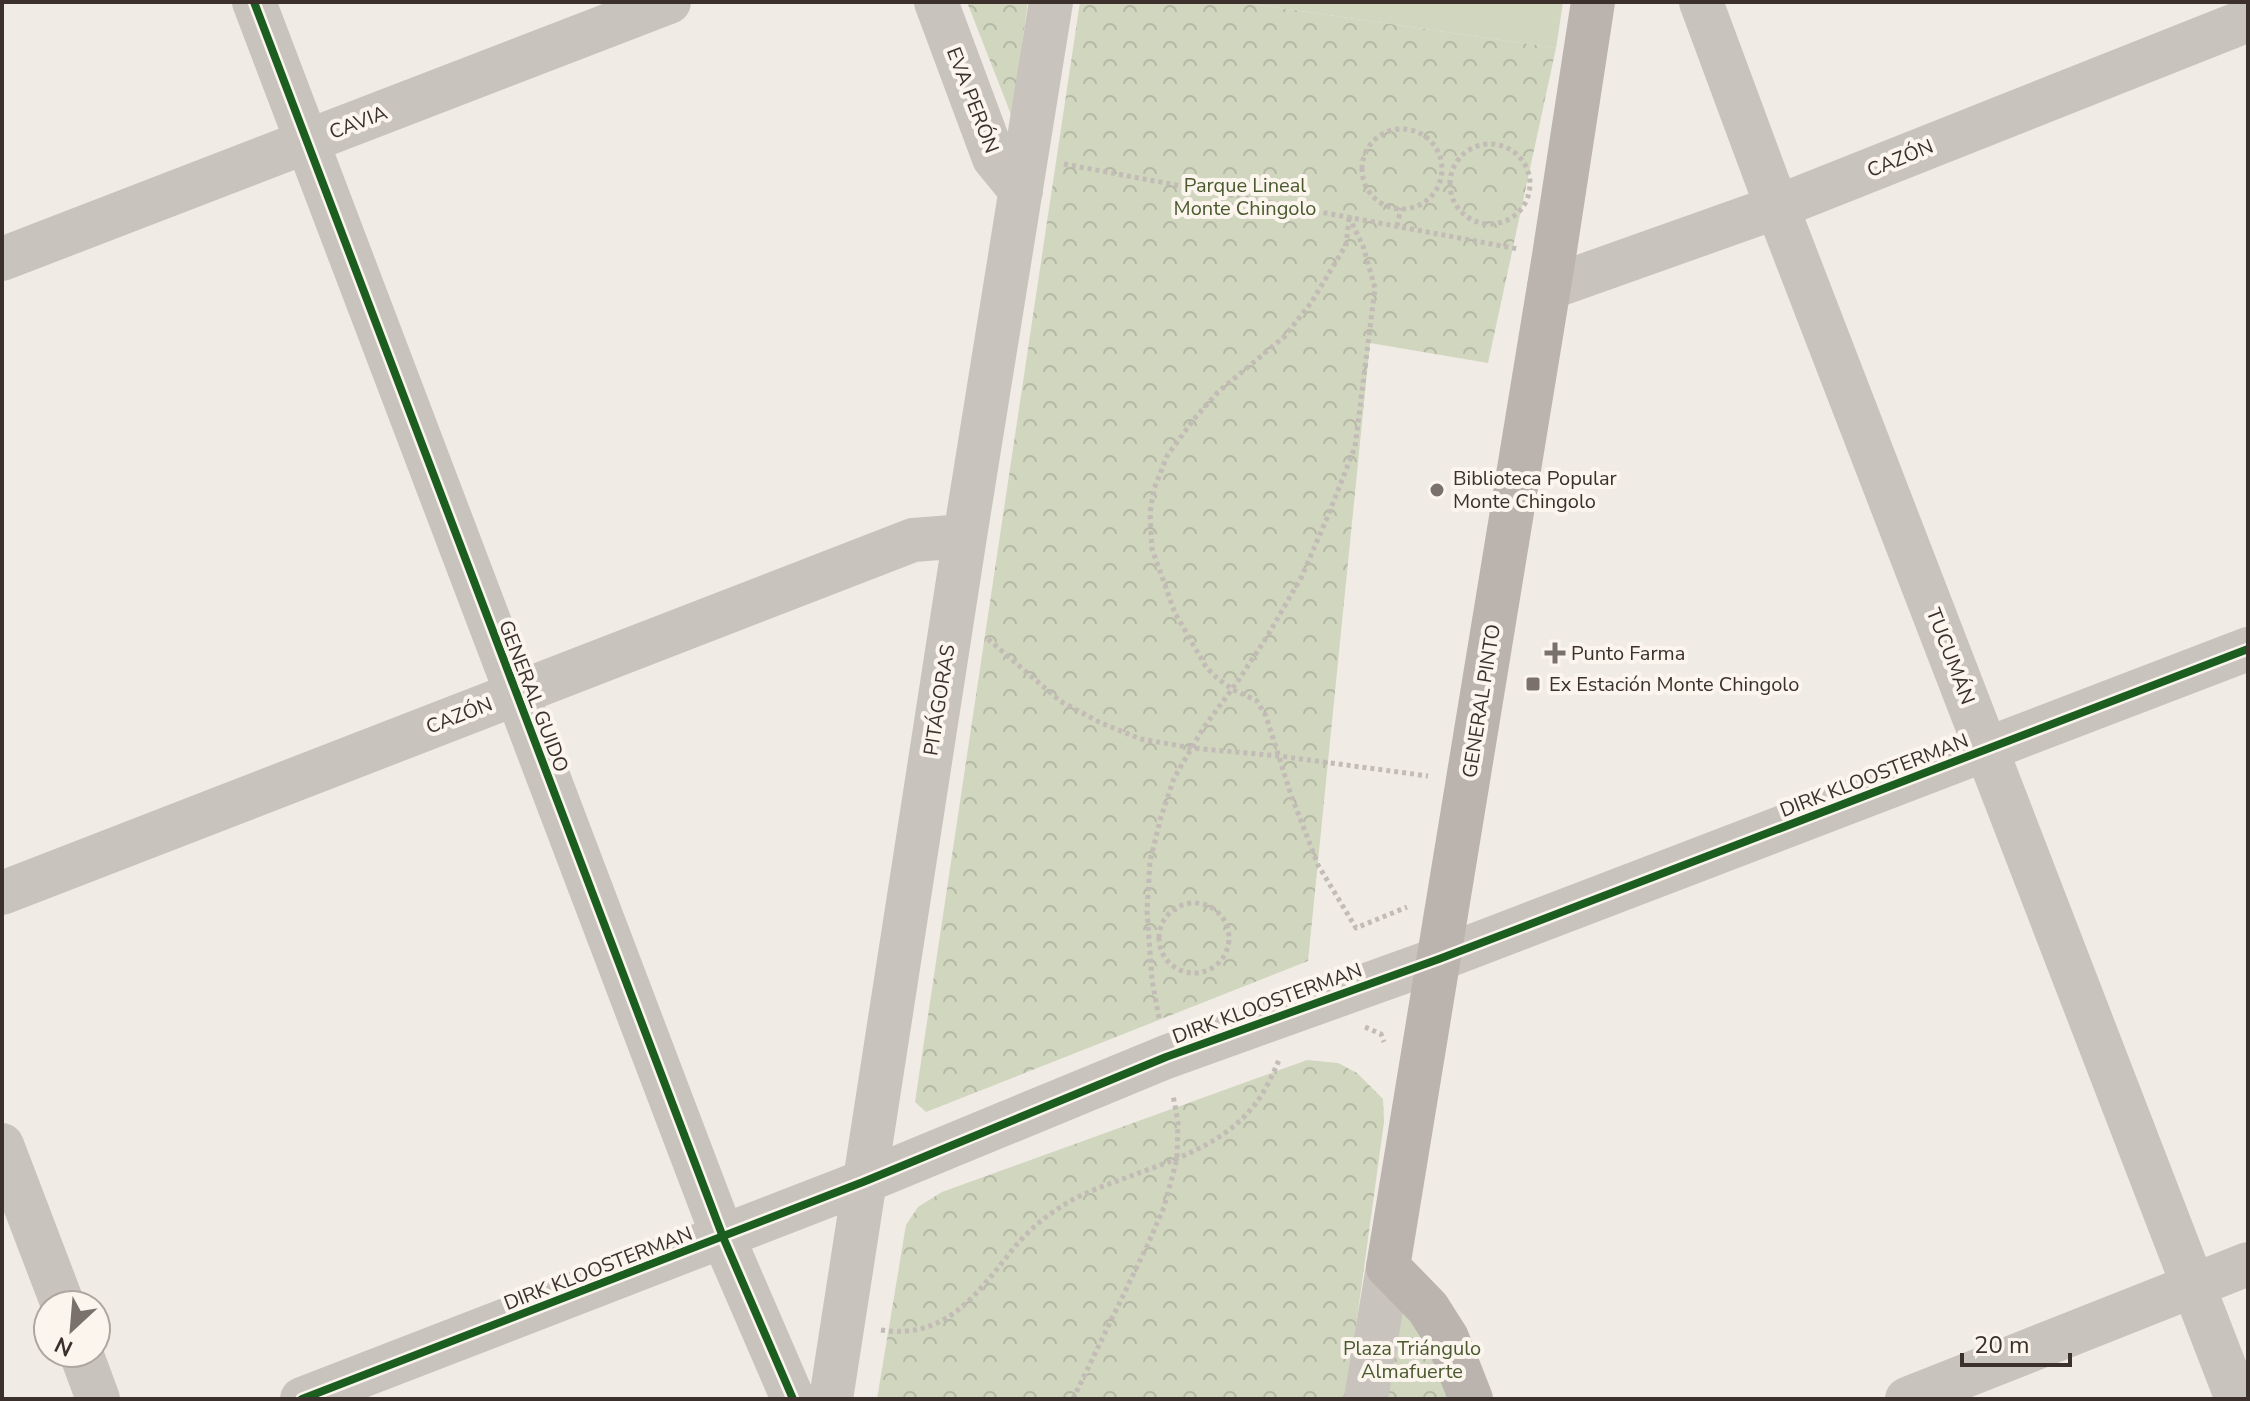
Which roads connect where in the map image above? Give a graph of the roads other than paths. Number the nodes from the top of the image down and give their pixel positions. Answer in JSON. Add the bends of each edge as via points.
{"nodes":[{"id":1,"x":254,"y":2,"type":"edge"},
{"id":2,"x":669,"y":2,"type":"edge"},
{"id":3,"x":936,"y":2,"type":"edge"},
{"id":4,"x":1051,"y":2,"type":"edge"},
{"id":5,"x":1593,"y":2,"type":"edge"},
{"id":6,"x":1701,"y":2,"type":"edge"},
{"id":7,"x":2248,"y":20,"type":"edge"},
{"id":8,"x":307,"y":141,"type":"junction"},
{"id":9,"x":1024,"y":174,"type":"junction"},
{"id":10,"x":1777,"y":207,"type":"junction"},
{"id":11,"x":2,"y":259,"type":"edge"},
{"id":12,"x":1552,"y":272,"type":"junction"},
{"id":13,"x":965,"y":536,"type":"junction"},
{"id":14,"x":2248,"y":649,"type":"edge"},
{"id":15,"x":516,"y":693,"type":"junction"},
{"id":16,"x":1987,"y":749,"type":"junction"},
{"id":17,"x":2,"y":893,"type":"edge"},
{"id":18,"x":1439,"y":959,"type":"junction"},
{"id":19,"x":2,"y":1145,"type":"edge"},
{"id":20,"x":863,"y":1182,"type":"junction"},
{"id":21,"x":723,"y":1237,"type":"junction"},
{"id":22,"x":2248,"y":1264,"type":"edge"},
{"id":23,"x":1388,"y":1267,"type":"junction"},
{"id":24,"x":2194,"y":1284,"type":"junction"},
{"id":25,"x":57,"y":1289,"type":"edge"},
{"id":26,"x":87,"y":1369,"type":"edge"},
{"id":27,"x":98,"y":1399,"type":"edge"},
{"id":28,"x":302,"y":1399,"type":"edge"},
{"id":29,"x":793,"y":1399,"type":"edge"},
{"id":30,"x":831,"y":1399,"type":"edge"},
{"id":31,"x":1366,"y":1399,"type":"edge"},
{"id":32,"x":1471,"y":1399,"type":"edge"},
{"id":33,"x":1907,"y":1399,"type":"edge"},
{"id":34,"x":2237,"y":1399,"type":"edge"}],
"edges":[{"from":1,"to":8,"type":"street","name":"GENERAL GUIDO"},
{"from":2,"to":8,"type":"street","name":"CAVIA"},
{"from":3,"to":9,"type":"street","name":"EVA PERÓN","via":[[994,158]]},
{"from":4,"to":9,"type":"street","name":"PITÁGORAS"},
{"from":5,"to":12,"type":"main road","name":"GENERAL PINTO"},
{"from":6,"to":10,"type":"street","name":"TUCUMÁN"},
{"from":7,"to":10,"type":"street","name":"CAZÓN"},
{"from":8,"to":11,"type":"street","name":"CAVIA"},
{"from":8,"to":15,"type":"street","name":"GENERAL GUIDO"},
{"from":9,"to":13,"type":"street","name":"PITÁGORAS"},
{"from":10,"to":12,"type":"street","name":"CAZÓN"},
{"from":10,"to":16,"type":"street","name":"TUCUMÁN"},
{"from":12,"to":18,"type":"main road","name":"GENERAL PINTO"},
{"from":13,"to":15,"type":"street","name":"CAZÓN","via":[[913,540]]},
{"from":13,"to":20,"type":"street","name":"PITÁGORAS"},
{"from":14,"to":16,"type":"street","name":"DIRK KLOOSTERMAN"},
{"from":15,"to":17,"type":"street","name":"CAZÓN"},
{"from":15,"to":21,"type":"street","name":"GENERAL GUIDO"},
{"from":16,"to":18,"type":"street","name":"DIRK KLOOSTERMAN"},
{"from":16,"to":24,"type":"street","name":"TUCUMÁN"},
{"from":18,"to":20,"type":"street","name":"DIRK KLOOSTERMAN","via":[[1176,1072]]},
{"from":18,"to":23,"type":"main road","name":"GENERAL PINTO"},
{"from":19,"to":25,"type":"street"},
{"from":20,"to":21,"type":"street","name":"DIRK KLOOSTERMAN"},
{"from":20,"to":30,"type":"street","name":"PITÁGORAS"},
{"from":21,"to":28,"type":"street","name":"DIRK KLOOSTERMAN"},
{"from":21,"to":29,"type":"street","name":"GENERAL GUIDO"},
{"from":22,"to":24,"type":"street"},
{"from":23,"to":31,"type":"street","name":"GENERAL PINTO"},
{"from":23,"to":32,"type":"main road","via":[[1428,1308],[1447,1338]]},
{"from":24,"to":33,"type":"street"},
{"from":24,"to":34,"type":"street","name":"TUCUMÁN"},
{"from":26,"to":27,"type":"street"}]}
